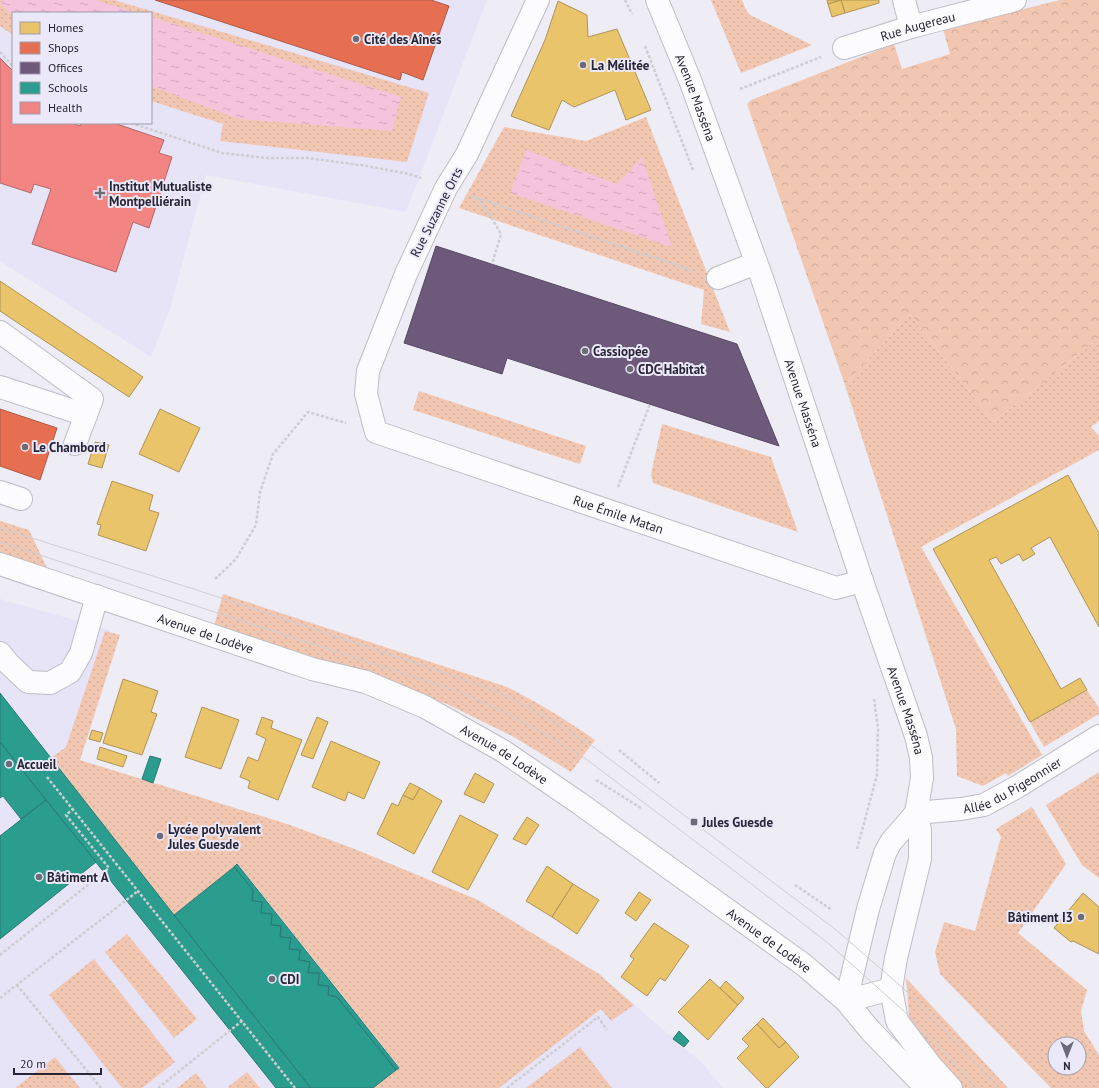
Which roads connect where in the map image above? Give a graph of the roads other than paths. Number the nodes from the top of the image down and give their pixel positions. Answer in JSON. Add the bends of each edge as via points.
{"nodes":[{"id":1,"x":538,"y":0,"type":"edge"},
{"id":2,"x":657,"y":0,"type":"edge"},
{"id":3,"x":904,"y":0,"type":"edge"},
{"id":4,"x":1015,"y":0,"type":"edge"},
{"id":5,"x":911,"y":27,"type":"junction"},
{"id":6,"x":844,"y":48,"type":"road end"},
{"id":7,"x":756,"y":263,"type":"junction"},
{"id":8,"x":718,"y":278,"type":"road end"},
{"id":9,"x":0,"y":332,"type":"edge"},
{"id":10,"x":0,"y":387,"type":"edge"},
{"id":11,"x":86,"y":414,"type":"junction"},
{"id":12,"x":376,"y":432,"type":"joint"},
{"id":13,"x":74,"y":444,"type":"dead end"},
{"id":14,"x":0,"y":492,"type":"edge"},
{"id":15,"x":21,"y":499,"type":"dead end"},
{"id":16,"x":0,"y":564,"type":"edge"},
{"id":17,"x":862,"y":581,"type":"junction"},
{"id":18,"x":97,"y":596,"type":"junction"},
{"id":19,"x":0,"y":653,"type":"edge"},
{"id":20,"x":1099,"y":736,"type":"edge"},
{"id":21,"x":916,"y":813,"type":"junction"},
{"id":22,"x":891,"y":989,"type":"junction"},
{"id":23,"x":846,"y":1000,"type":"junction"},
{"id":24,"x":926,"y":1088,"type":"edge"},
{"id":25,"x":951,"y":1088,"type":"edge"}],
"edges":[{"from":1,"to":12,"type":"street","name":"Rue Suzanne Orts","via":[[467,154],[446,188],[406,274],[368,370],[366,394]]},
{"from":2,"to":7,"type":"street","name":"Avenue Masséna","via":[[690,80]]},
{"from":3,"to":5,"type":"street"},
{"from":4,"to":5,"type":"street","name":"Rue Augereau"},
{"from":5,"to":6,"type":"street","name":"Rue Augereau"},
{"from":7,"to":8,"type":"street"},
{"from":7,"to":17,"type":"street","name":"Avenue Masséna"},
{"from":9,"to":11,"type":"street","via":[[92,399]]},
{"from":10,"to":11,"type":"street"},
{"from":11,"to":13,"type":"street"},
{"from":12,"to":17,"type":"street","name":"Rue Émile Matan","via":[[836,588]]},
{"from":14,"to":15,"type":"street"},
{"from":16,"to":18,"type":"street","name":"Avenue de Lodève"},
{"from":17,"to":21,"type":"street","name":"Avenue Masséna","via":[[916,736],[922,778]]},
{"from":18,"to":19,"type":"street","via":[[81,653],[70,672],[50,683],[28,682]]},
{"from":18,"to":23,"type":"street","name":"Avenue de Lodève","via":[[312,669],[366,682],[424,707],[503,751],[579,803],[799,962]]},
{"from":20,"to":21,"type":"street","name":"Allée du Pigeonnier","via":[[1017,788],[984,805]]},
{"from":21,"to":22,"type":"street","name":"Avenue Masséna","via":[[920,830],[920,859]]},
{"from":21,"to":23,"type":"street","via":[[901,829],[885,853],[868,909]]},
{"from":22,"to":23,"type":"street"},
{"from":22,"to":25,"type":"street","via":[[897,1021]]},
{"from":23,"to":24,"type":"street","name":"Avenue de Lodève","via":[[870,1030]]}]}
